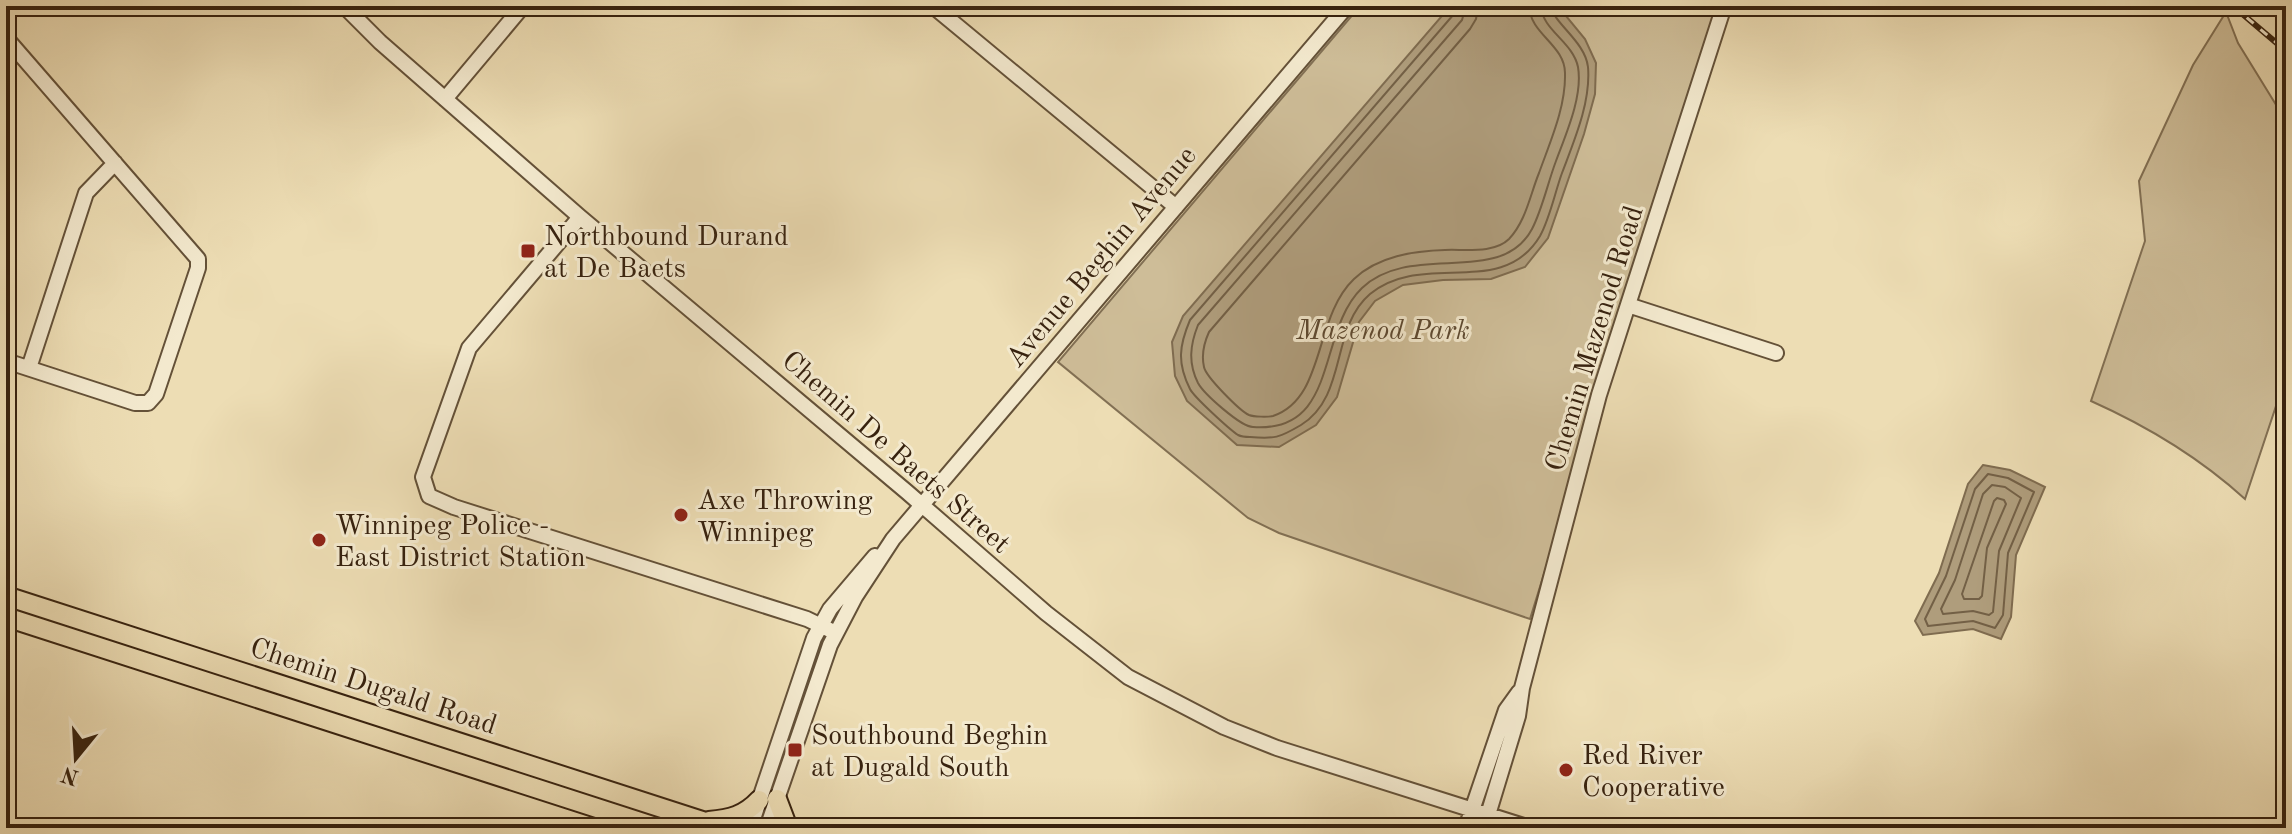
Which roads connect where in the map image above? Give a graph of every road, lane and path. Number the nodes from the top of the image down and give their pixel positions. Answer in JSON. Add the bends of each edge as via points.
{"nodes":[{"id":1,"x":344,"y":6,"type":"edge"},
{"id":2,"x":523,"y":6,"type":"edge"},
{"id":3,"x":933,"y":6,"type":"edge"},
{"id":4,"x":1347,"y":6,"type":"edge"},
{"id":5,"x":1724,"y":6,"type":"edge"},
{"id":6,"x":6,"y":38,"type":"edge"},
{"id":7,"x":445,"y":99,"type":"junction"},
{"id":8,"x":115,"y":163,"type":"junction"},
{"id":9,"x":1176,"y":207,"type":"junction"},
{"id":10,"x":580,"y":217,"type":"junction"},
{"id":11,"x":1628,"y":305,"type":"junction"},
{"id":12,"x":1776,"y":353,"type":"dead end"},
{"id":13,"x":6,"y":361,"type":"edge"},
{"id":14,"x":29,"y":368,"type":"junction"},
{"id":15,"x":923,"y":505,"type":"junction"},
{"id":16,"x":893,"y":539,"type":"junction"},
{"id":17,"x":6,"y":596,"type":"edge"},
{"id":18,"x":6,"y":617,"type":"edge"},
{"id":19,"x":821,"y":626,"type":"junction"},
{"id":20,"x":836,"y":633,"type":"junction"},
{"id":21,"x":1522,"y":688,"type":"junction"},
{"id":22,"x":768,"y":799,"type":"junction"},
{"id":23,"x":1473,"y":809,"type":"junction"},
{"id":24,"x":1486,"y":821,"type":"edge"},
{"id":25,"x":705,"y":822,"type":"junction"},
{"id":26,"x":659,"y":828,"type":"edge"},
{"id":27,"x":724,"y":828,"type":"edge"},
{"id":28,"x":750,"y":828,"type":"edge"},
{"id":29,"x":767,"y":828,"type":"edge"},
{"id":30,"x":788,"y":828,"type":"edge"},
{"id":31,"x":1466,"y":828,"type":"edge"},
{"id":32,"x":1530,"y":828,"type":"edge"}],
"edges":[{"from":1,"to":7,"type":"street","name":"Chemin De Baets Street"},
{"from":2,"to":7,"type":"street"},
{"from":3,"to":9,"type":"street"},
{"from":4,"to":9,"type":"street","name":"Avenue Beghin Avenue"},
{"from":5,"to":11,"type":"street","name":"Chemin Mazenod Road"},
{"from":6,"to":8,"type":"street"},
{"from":7,"to":10,"type":"street","name":"Chemin De Baets Street"},
{"from":8,"to":14,"type":"street","via":[[86,193]]},
{"from":8,"to":14,"type":"street","via":[[198,259],[156,394],[148,403],[135,403]]},
{"from":9,"to":15,"type":"street","name":"Avenue Beghin Avenue"},
{"from":10,"to":15,"type":"street","name":"Chemin De Baets Street"},
{"from":10,"to":19,"type":"street","via":[[469,348],[423,477],[429,496]]},
{"from":11,"to":12,"type":"street"},
{"from":11,"to":21,"type":"street","name":"Chemin Mazenod Road"},
{"from":13,"to":14,"type":"street"},
{"from":15,"to":16,"type":"street","name":"Avenue Beghin Avenue"},
{"from":15,"to":23,"type":"street","name":"Chemin De Baets Street","via":[[1128,677],[1277,748]]},
{"from":16,"to":19,"type":"street","name":"Avenue Beghin Avenue","via":[[853,581]]},
{"from":16,"to":20,"type":"street","name":"Avenue Beghin Avenue"},
{"from":17,"to":25,"type":"main road","name":"Chemin Dugald Road"},
{"from":18,"to":26,"type":"main road","name":"Chemin Dugald Road"},
{"from":19,"to":20,"type":"street"},
{"from":19,"to":22,"type":"street","name":"Avenue Beghin Avenue","via":[[808,653]]},
{"from":20,"to":22,"type":"street","name":"Avenue Beghin Avenue"},
{"from":21,"to":23,"type":"street","name":"Chemin Mazenod Road","via":[[1506,710]]},
{"from":21,"to":24,"type":"street","name":"Chemin Mazenod Road"},
{"from":22,"to":25,"type":"main road","via":[[734,819]]},
{"from":22,"to":28,"type":"street","name":"Avenue Beghin Avenue"},
{"from":22,"to":29,"type":"street","name":"Avenue Beghin Avenue"},
{"from":22,"to":30,"type":"main road"},
{"from":23,"to":24,"type":"street","name":"Chemin De Baets Street"},
{"from":23,"to":31,"type":"street","name":"Chemin Mazenod Road"},
{"from":24,"to":32,"type":"street","name":"Chemin De Baets Street"},
{"from":25,"to":27,"type":"main road","name":"Chemin Dugald Road"}]}
